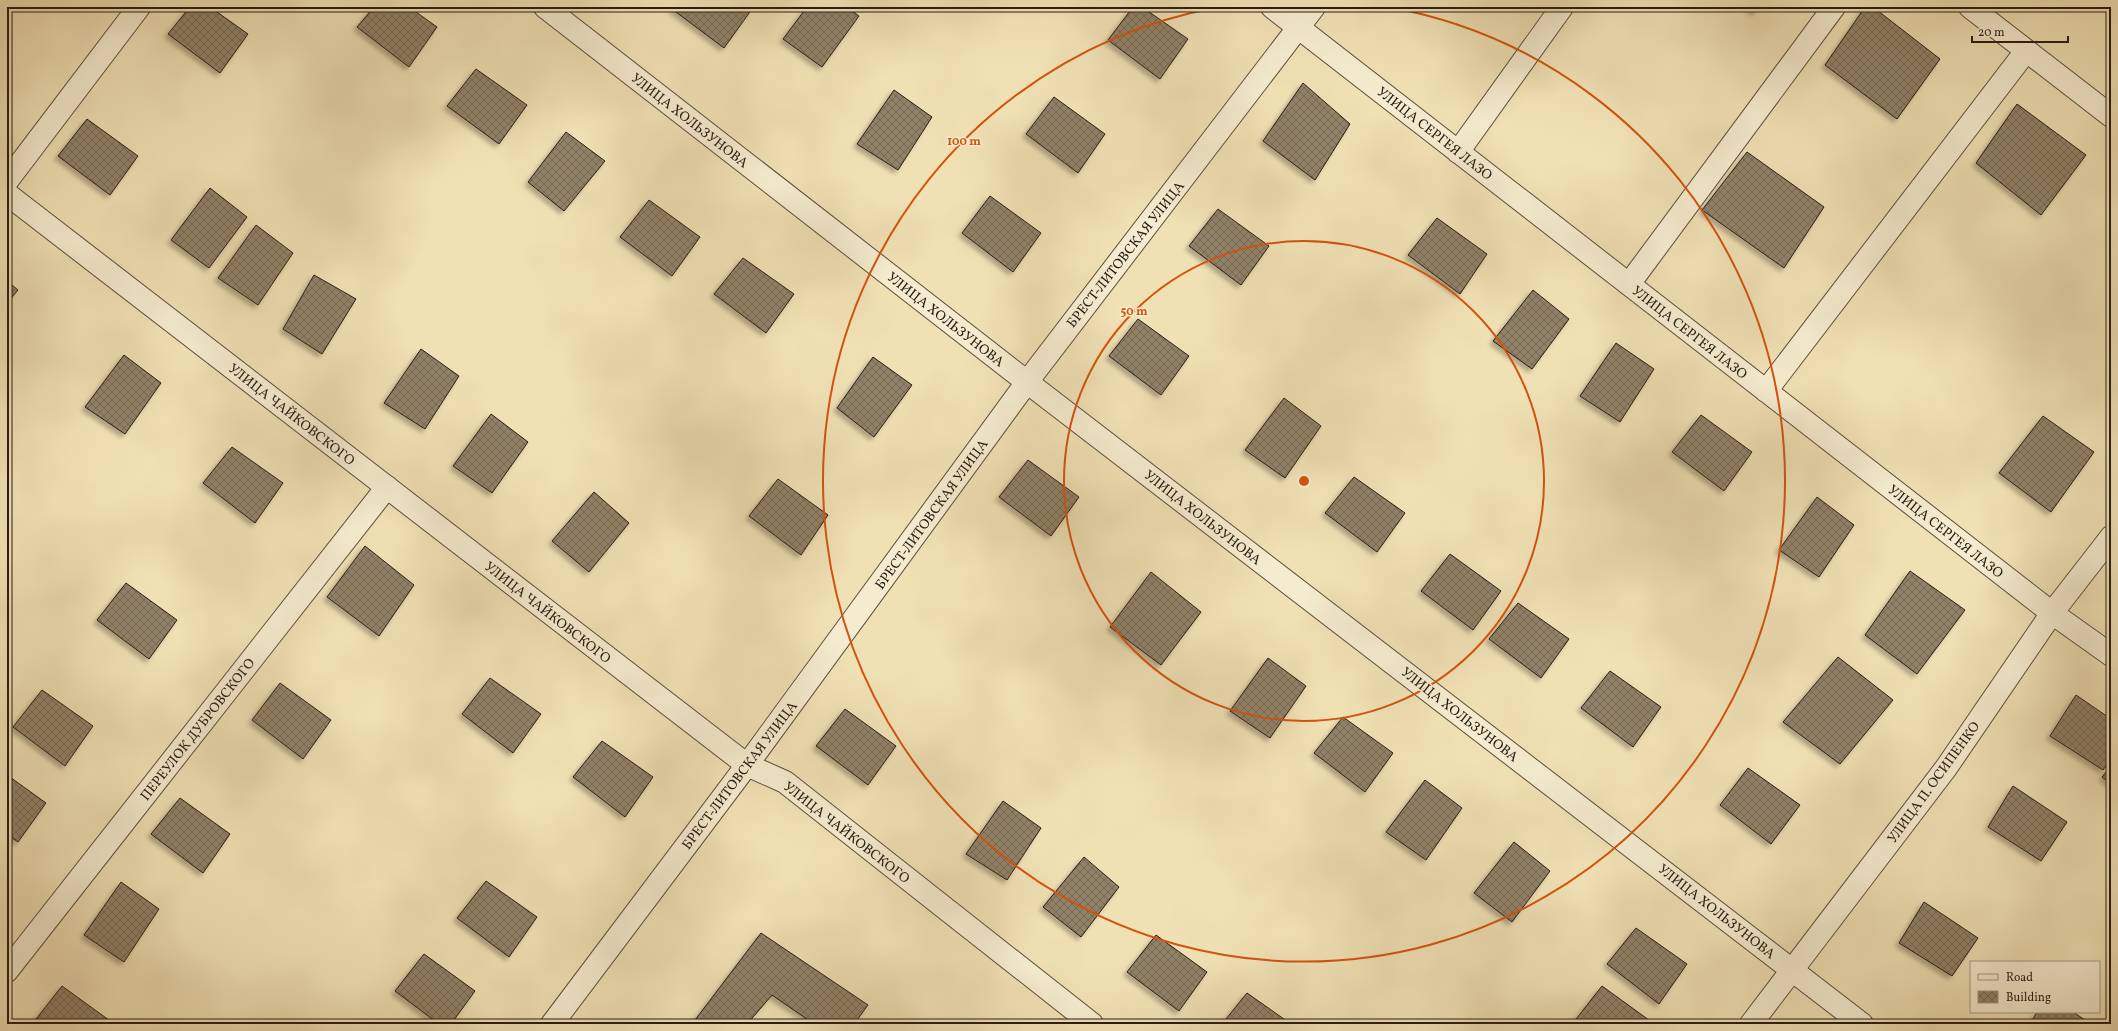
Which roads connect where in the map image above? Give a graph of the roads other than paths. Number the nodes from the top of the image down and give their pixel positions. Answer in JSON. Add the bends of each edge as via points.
{"nodes":[{"id":1,"x":139,"y":7,"type":"edge"},
{"id":2,"x":545,"y":7,"type":"edge"},
{"id":3,"x":1272,"y":7,"type":"edge"},
{"id":4,"x":1314,"y":7,"type":"edge"},
{"id":5,"x":1562,"y":7,"type":"edge"},
{"id":6,"x":1834,"y":7,"type":"edge"},
{"id":7,"x":1970,"y":7,"type":"edge"},
{"id":8,"x":1299,"y":28,"type":"junction"},
{"id":9,"x":2026,"y":51,"type":"junction"},
{"id":10,"x":2111,"y":116,"type":"edge"},
{"id":11,"x":1458,"y":152,"type":"junction"},
{"id":12,"x":7,"y":181,"type":"edge"},
{"id":13,"x":7,"y":194,"type":"edge"},
{"id":14,"x":1629,"y":284,"type":"junction"},
{"id":15,"x":1027,"y":382,"type":"junction"},
{"id":16,"x":1766,"y":391,"type":"junction"},
{"id":17,"x":387,"y":487,"type":"junction"},
{"id":18,"x":2111,"y":537,"type":"edge"},
{"id":19,"x":2052,"y":613,"type":"junction"},
{"id":20,"x":2111,"y":655,"type":"edge"},
{"id":21,"x":747,"y":765,"type":"junction"},
{"id":22,"x":1792,"y":969,"type":"junction"},
{"id":23,"x":7,"y":971,"type":"edge"},
{"id":24,"x":552,"y":1024,"type":"edge"},
{"id":25,"x":1092,"y":1024,"type":"edge"},
{"id":26,"x":1751,"y":1024,"type":"edge"},
{"id":27,"x":1862,"y":1024,"type":"edge"}],
"edges":[{"from":1,"to":12,"type":"street"},
{"from":2,"to":15,"type":"street","name":"УЛИЦА ХОЛЬЗУНОВА"},
{"from":3,"to":8,"type":"street","name":"УЛИЦА СЕРГЕЯ ЛАЗО"},
{"from":4,"to":8,"type":"street","name":"БРЕСТ-ЛИТОВСКАЯ УЛИЦА"},
{"from":5,"to":11,"type":"street"},
{"from":6,"to":14,"type":"street"},
{"from":7,"to":9,"type":"street"},
{"from":8,"to":11,"type":"street","name":"УЛИЦА СЕРГЕЯ ЛАЗО"},
{"from":8,"to":15,"type":"street","name":"БРЕСТ-ЛИТОВСКАЯ УЛИЦА"},
{"from":9,"to":10,"type":"street"},
{"from":9,"to":16,"type":"street"},
{"from":11,"to":14,"type":"street","name":"УЛИЦА СЕРГЕЯ ЛАЗО"},
{"from":13,"to":17,"type":"street","name":"УЛИЦА ЧАЙКОВСКОГО"},
{"from":14,"to":16,"type":"street","name":"УЛИЦА СЕРГЕЯ ЛАЗО"},
{"from":15,"to":21,"type":"street","name":"БРЕСТ-ЛИТОВСКАЯ УЛИЦА"},
{"from":15,"to":22,"type":"street","name":"УЛИЦА ХОЛЬЗУНОВА"},
{"from":16,"to":19,"type":"street","name":"УЛИЦА СЕРГЕЯ ЛАЗО"},
{"from":17,"to":21,"type":"street","name":"УЛИЦА ЧАЙКОВСКОГО"},
{"from":17,"to":23,"type":"street","name":"ПЕРЕУЛОК ДУБРОВСКОГО"},
{"from":18,"to":19,"type":"street","name":"УЛИЦА П. ОСИПЕНКО"},
{"from":19,"to":20,"type":"street","name":"УЛИЦА СЕРГЕЯ ЛАЗО"},
{"from":19,"to":22,"type":"street","name":"УЛИЦА П. ОСИПЕНКО","via":[[1946,768]]},
{"from":21,"to":24,"type":"street","name":"БРЕСТ-ЛИТОВСКАЯ УЛИЦА"},
{"from":21,"to":25,"type":"street","name":"УЛИЦА ЧАЙКОВСКОГО","via":[[785,782]]},
{"from":22,"to":26,"type":"street","name":"УЛИЦА П. ОСИПЕНКО"},
{"from":22,"to":27,"type":"street","name":"УЛИЦА ХОЛЬЗУНОВА"}]}
